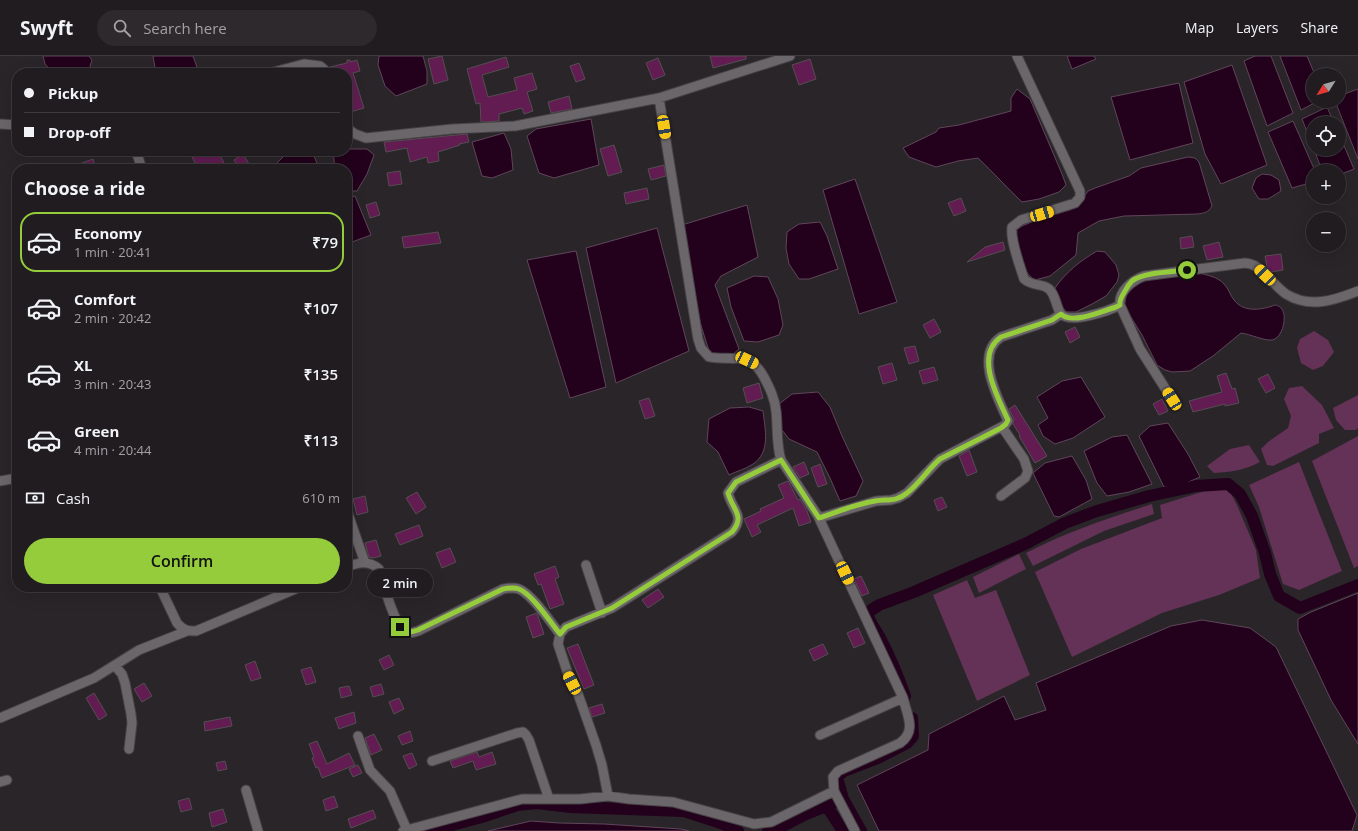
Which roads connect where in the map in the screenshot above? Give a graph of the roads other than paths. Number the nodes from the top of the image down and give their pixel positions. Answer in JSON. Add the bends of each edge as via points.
{"nodes":[{"id":1,"x":787,"y":56,"type":"edge"},
{"id":2,"x":1017,"y":56,"type":"edge"},
{"id":3,"x":312,"y":61,"type":"edge"},
{"id":4,"x":289,"y":68,"type":"edge"},
{"id":5,"x":322,"y":68,"type":"edge"},
{"id":6,"x":659,"y":98,"type":"junction"},
{"id":7,"x":0,"y":124,"type":"edge"},
{"id":8,"x":12,"y":125,"type":"edge"},
{"id":9,"x":352,"y":132,"type":"edge"},
{"id":10,"x":1358,"y":291,"type":"edge"},
{"id":11,"x":1120,"y":305,"type":"junction"},
{"id":12,"x":1061,"y":314,"type":"junction"},
{"id":13,"x":1172,"y":399,"type":"dead end"},
{"id":14,"x":1002,"y":427,"type":"junction"},
{"id":15,"x":781,"y":460,"type":"junction"},
{"id":16,"x":12,"y":479,"type":"edge"},
{"id":17,"x":0,"y":482,"type":"edge"},
{"id":18,"x":1001,"y":496,"type":"dead end"},
{"id":19,"x":819,"y":518,"type":"junction"},
{"id":20,"x":352,"y":525,"type":"edge"},
{"id":21,"x":365,"y":563,"type":"junction"},
{"id":22,"x":586,"y":564,"type":"dead end"},
{"id":23,"x":352,"y":565,"type":"edge"},
{"id":24,"x":162,"y":592,"type":"edge"},
{"id":25,"x":288,"y":592,"type":"edge"},
{"id":26,"x":602,"y":613,"type":"junction"},
{"id":27,"x":187,"y":631,"type":"junction"},
{"id":28,"x":560,"y":634,"type":"junction"},
{"id":29,"x":115,"y":666,"type":"junction"},
{"id":30,"x":903,"y":698,"type":"junction"},
{"id":31,"x":0,"y":718,"type":"edge"},
{"id":32,"x":820,"y":735,"type":"dead end"},
{"id":33,"x":358,"y":736,"type":"dead end"},
{"id":34,"x":129,"y":749,"type":"dead end"},
{"id":35,"x":432,"y":761,"type":"dead end"},
{"id":36,"x":246,"y":790,"type":"dead end"},
{"id":37,"x":608,"y":796,"type":"junction"},
{"id":38,"x":838,"y":798,"type":"junction"},
{"id":39,"x":549,"y":799,"type":"junction"},
{"id":40,"x":405,"y":830,"type":"edge"},
{"id":41,"x":258,"y":831,"type":"edge"},
{"id":42,"x":855,"y":831,"type":"edge"}],
"edges":[{"from":1,"to":6,"type":"street"},
{"from":2,"to":12,"type":"street","via":[[1080,191],[1080,197],[1075,203],[1021,220],[1015,223],[1011,232],[1024,279],[1028,283],[1048,288]]},
{"from":3,"to":4,"type":"street"},
{"from":3,"to":5,"type":"street"},
{"from":6,"to":9,"type":"street","via":[[515,126],[452,129],[366,138]]},
{"from":6,"to":15,"type":"street","via":[[701,348],[709,357],[747,360],[761,371],[771,390],[776,410]]},
{"from":7,"to":8,"type":"street"},
{"from":10,"to":11,"type":"street","via":[[1324,302],[1303,301],[1286,294],[1258,267],[1245,263],[1144,276],[1128,286],[1121,297]]},
{"from":11,"to":12,"type":"street","via":[[1078,318],[1064,317]]},
{"from":11,"to":13,"type":"street","via":[[1140,348]]},
{"from":12,"to":14,"type":"street","via":[[1052,320],[1001,337],[991,347],[988,357],[990,371],[1008,420]]},
{"from":14,"to":18,"type":"street","via":[[1024,459],[1028,471],[1025,478]]},
{"from":14,"to":19,"type":"street","via":[[940,459],[907,493],[898,498],[876,501]]},
{"from":15,"to":19,"type":"street"},
{"from":15,"to":26,"type":"street","via":[[736,482],[731,487],[728,493],[739,520],[732,532]]},
{"from":16,"to":17,"type":"street"},
{"from":19,"to":30,"type":"street"},
{"from":20,"to":21,"type":"street"},
{"from":21,"to":23,"type":"street"},
{"from":21,"to":28,"type":"street","via":[[374,564],[379,569],[396,619],[406,632],[411,633],[503,589],[512,588],[530,596]]},
{"from":22,"to":26,"type":"street"},
{"from":24,"to":27,"type":"street","via":[[177,623]]},
{"from":25,"to":27,"type":"street","via":[[196,631]]},
{"from":26,"to":28,"type":"street","via":[[566,627]]},
{"from":27,"to":29,"type":"street","via":[[139,650]]},
{"from":28,"to":37,"type":"street","via":[[558,644],[596,745]]},
{"from":29,"to":31,"type":"street","via":[[94,678]]},
{"from":29,"to":34,"type":"street","via":[[125,683],[131,714]]},
{"from":30,"to":32,"type":"street"},
{"from":30,"to":38,"type":"street","via":[[910,726],[906,739],[838,770],[833,777]]},
{"from":33,"to":40,"type":"street","via":[[370,770],[390,791]]},
{"from":35,"to":39,"type":"street","via":[[523,732],[530,740]]},
{"from":36,"to":41,"type":"street"},
{"from":37,"to":38,"type":"street","via":[[673,802],[754,824],[761,824]]},
{"from":37,"to":39,"type":"street"},
{"from":38,"to":42,"type":"street"},
{"from":39,"to":40,"type":"street","via":[[522,799]]}]}
